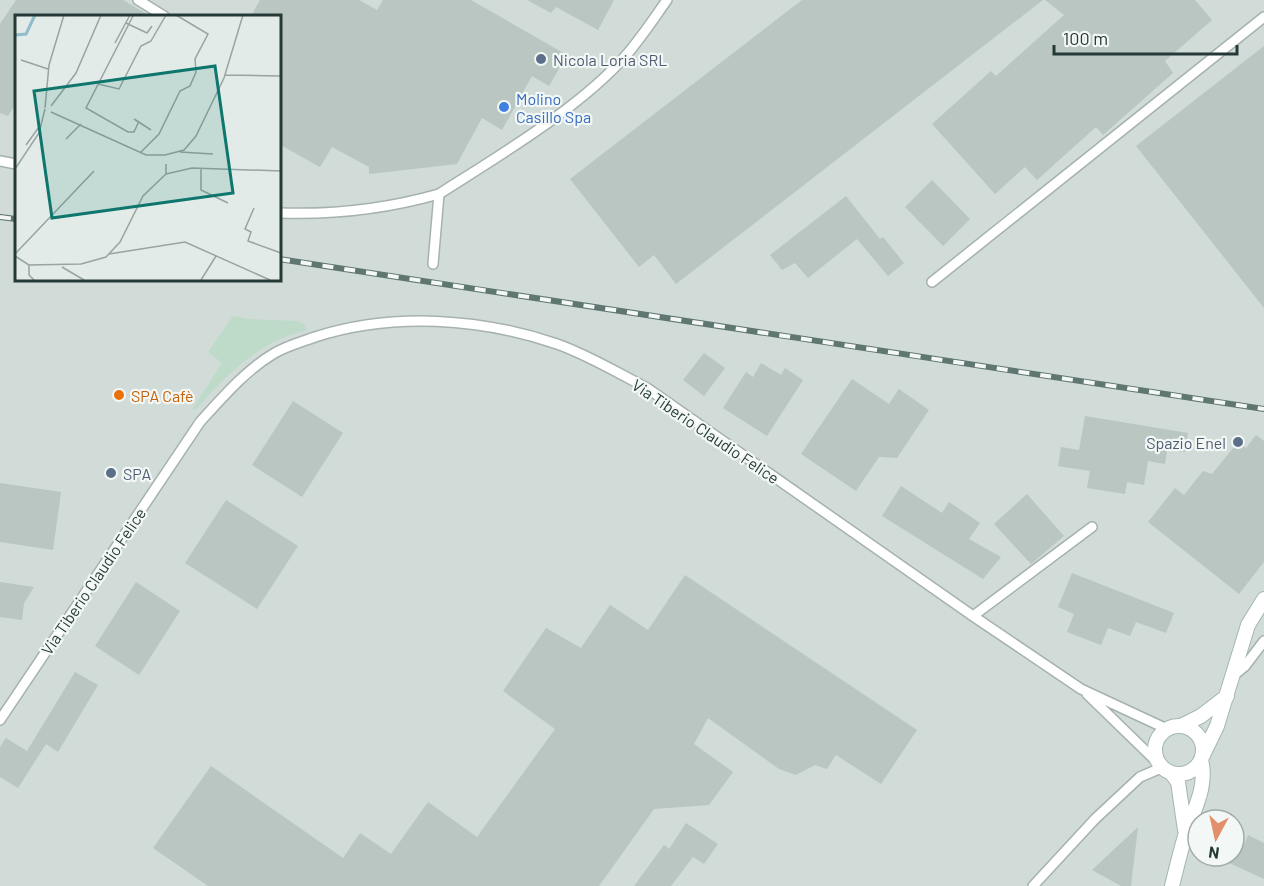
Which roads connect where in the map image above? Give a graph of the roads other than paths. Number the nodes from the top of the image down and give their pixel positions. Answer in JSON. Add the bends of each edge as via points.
{"nodes":[{"id":1,"x":138,"y":0,"type":"edge"},
{"id":2,"x":667,"y":0,"type":"edge"},
{"id":3,"x":162,"y":15,"type":"edge"},
{"id":4,"x":1264,"y":17,"type":"edge"},
{"id":5,"x":0,"y":161,"type":"edge"},
{"id":6,"x":15,"y":164,"type":"edge"},
{"id":7,"x":439,"y":194,"type":"junction"},
{"id":8,"x":280,"y":213,"type":"edge"},
{"id":9,"x":433,"y":264,"type":"dead end"},
{"id":10,"x":932,"y":282,"type":"dead end"},
{"id":11,"x":1092,"y":526,"type":"dead end"},
{"id":12,"x":1264,"y":599,"type":"edge"},
{"id":13,"x":974,"y":616,"type":"junction"},
{"id":14,"x":1264,"y":641,"type":"edge"},
{"id":15,"x":1233,"y":676,"type":"junction"},
{"id":16,"x":1081,"y":689,"type":"junction"},
{"id":17,"x":1227,"y":696,"type":"junction"},
{"id":18,"x":0,"y":720,"type":"edge"},
{"id":19,"x":1181,"y":726,"type":"junction"},
{"id":20,"x":1167,"y":729,"type":"junction"},
{"id":21,"x":1202,"y":758,"type":"junction"},
{"id":22,"x":1163,"y":768,"type":"junction"},
{"id":23,"x":1196,"y":808,"type":"edge"},
{"id":24,"x":1186,"y":836,"type":"joint"},
{"id":25,"x":1033,"y":886,"type":"edge"},
{"id":26,"x":1172,"y":886,"type":"edge"}],
"edges":[{"from":1,"to":3,"type":"street"},
{"from":2,"to":7,"type":"street","via":[[634,46],[598,83]]},
{"from":4,"to":10,"type":"street"},
{"from":5,"to":6,"type":"street"},
{"from":7,"to":8,"type":"street","via":[[388,206],[320,214]]},
{"from":7,"to":9,"type":"street"},
{"from":11,"to":13,"type":"street"},
{"from":12,"to":15,"type":"main road","via":[[1248,625]]},
{"from":13,"to":16,"type":"street","name":"Via Tiberio Claudio Felice"},
{"from":13,"to":18,"type":"street","name":"Via Tiberio Claudio Felice","via":[[647,388],[598,363],[522,334],[473,325],[393,321],[361,325],[298,343],[274,353],[231,388],[200,422]]},
{"from":14,"to":15,"type":"street"},
{"from":15,"to":17,"type":"main road"},
{"from":16,"to":20,"type":"street"},
{"from":16,"to":22,"type":"street"},
{"from":17,"to":19,"type":"main road"},
{"from":17,"to":21,"type":"main road"},
{"from":19,"to":20,"type":"main road"},
{"from":19,"to":21,"type":"main road","via":[[1200,739]]},
{"from":20,"to":22,"type":"main road","via":[[1156,740],[1154,755]]},
{"from":21,"to":22,"type":"main road","via":[[1188,773]]},
{"from":21,"to":23,"type":"main road","via":[[1203,786]]},
{"from":22,"to":24,"type":"main road","via":[[1178,782]]},
{"from":22,"to":25,"type":"street","via":[[1140,777]]},
{"from":24,"to":26,"type":"main road"}]}
